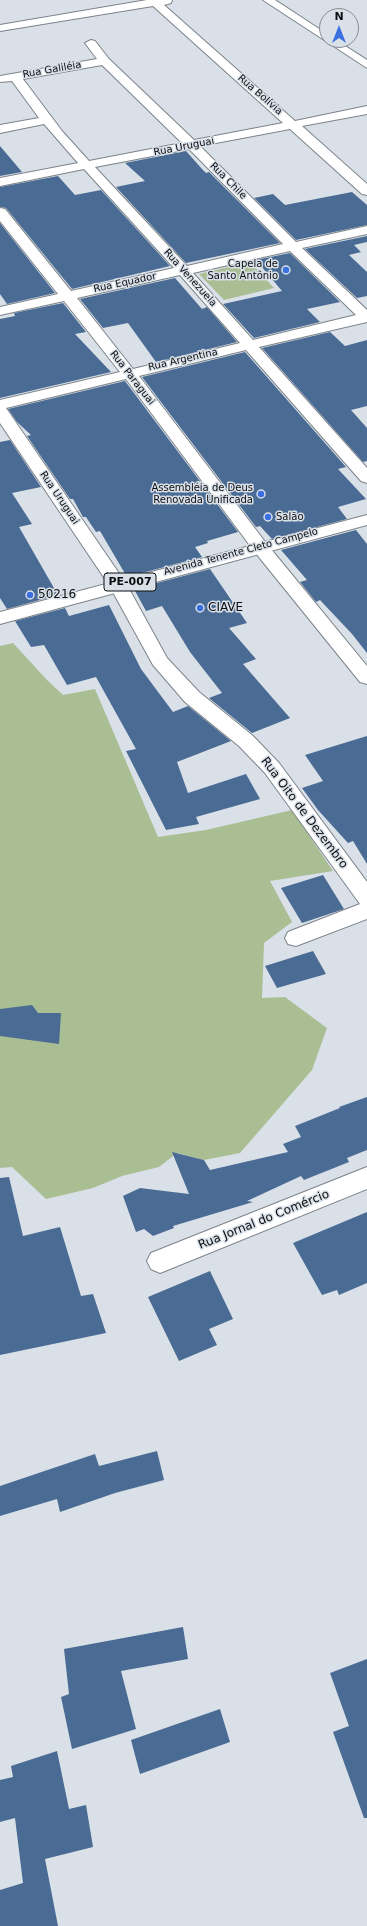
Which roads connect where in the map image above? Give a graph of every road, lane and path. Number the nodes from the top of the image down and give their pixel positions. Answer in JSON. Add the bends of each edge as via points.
{"nodes":[{"id":1,"x":170,"y":0,"type":"edge"},
{"id":2,"x":268,"y":0,"type":"edge"},
{"id":3,"x":154,"y":1,"type":"edge"},
{"id":4,"x":0,"y":28,"type":"edge"},
{"id":5,"x":91,"y":43,"type":"dead end"},
{"id":6,"x":105,"y":61,"type":"junction"},
{"id":7,"x":367,"y":65,"type":"edge"},
{"id":8,"x":15,"y":77,"type":"junction"},
{"id":9,"x":0,"y":79,"type":"edge"},
{"id":10,"x":367,"y":110,"type":"edge"},
{"id":11,"x":46,"y":120,"type":"junction"},
{"id":12,"x":294,"y":125,"type":"junction"},
{"id":13,"x":0,"y":129,"type":"edge"},
{"id":14,"x":192,"y":145,"type":"junction"},
{"id":15,"x":86,"y":164,"type":"junction"},
{"id":16,"x":0,"y":182,"type":"edge"},
{"id":17,"x":367,"y":191,"type":"edge"},
{"id":18,"x":0,"y":212,"type":"edge"},
{"id":19,"x":367,"y":230,"type":"edge"},
{"id":20,"x":293,"y":246,"type":"junction"},
{"id":21,"x":183,"y":270,"type":"junction"},
{"id":22,"x":67,"y":296,"type":"junction"},
{"id":23,"x":0,"y":310,"type":"edge"},
{"id":24,"x":367,"y":318,"type":"edge"},
{"id":25,"x":248,"y":345,"type":"junction"},
{"id":26,"x":129,"y":373,"type":"junction"},
{"id":27,"x":0,"y":405,"type":"edge"},
{"id":28,"x":0,"y":411,"type":"edge"},
{"id":29,"x":367,"y":478,"type":"edge"},
{"id":30,"x":367,"y":520,"type":"edge"},
{"id":31,"x":260,"y":547,"type":"junction"},
{"id":32,"x":118,"y":585,"type":"junction"},
{"id":33,"x":0,"y":618,"type":"edge"},
{"id":34,"x":367,"y":678,"type":"edge"},
{"id":35,"x":367,"y":898,"type":"edge"},
{"id":36,"x":367,"y":910,"type":"edge"},
{"id":37,"x":296,"y":938,"type":"dead end"},
{"id":38,"x":367,"y":1178,"type":"edge"},
{"id":39,"x":160,"y":1261,"type":"dead end"}],
"edges":[{"from":1,"to":3,"type":"street"},
{"from":2,"to":7,"type":"street"},
{"from":3,"to":4,"type":"street"},
{"from":3,"to":12,"type":"street","name":"Rua Bolívia"},
{"from":5,"to":6,"type":"street","name":"Rua Chile"},
{"from":6,"to":8,"type":"street","name":"Rua Galiléia"},
{"from":6,"to":14,"type":"street","name":"Rua Chile"},
{"from":8,"to":9,"type":"street","name":"Rua Galiléia"},
{"from":8,"to":11,"type":"street","name":"Rua Venezuela"},
{"from":10,"to":12,"type":"street","name":"Rua Uruguai"},
{"from":11,"to":13,"type":"street"},
{"from":11,"to":15,"type":"street","name":"Rua Venezuela"},
{"from":12,"to":14,"type":"street","name":"Rua Uruguai"},
{"from":12,"to":17,"type":"street","name":"Rua Bolívia"},
{"from":14,"to":15,"type":"street","name":"Rua Uruguai"},
{"from":14,"to":20,"type":"street","name":"Rua Chile"},
{"from":15,"to":16,"type":"street","name":"Rua Uruguai"},
{"from":15,"to":21,"type":"street","name":"Rua Venezuela"},
{"from":18,"to":22,"type":"street","name":"Rua Paraguai"},
{"from":19,"to":20,"type":"street","name":"Rua Equador"},
{"from":20,"to":21,"type":"street","name":"Rua Equador"},
{"from":20,"to":24,"type":"street","name":"Rua Chile"},
{"from":21,"to":22,"type":"street","name":"Rua Equador"},
{"from":21,"to":25,"type":"street","name":"Rua Venezuela"},
{"from":22,"to":23,"type":"street","name":"Rua Equador"},
{"from":22,"to":26,"type":"street","name":"Rua Paraguai"},
{"from":24,"to":25,"type":"street","name":"Rua Argentina"},
{"from":25,"to":26,"type":"street","name":"Rua Argentina"},
{"from":25,"to":29,"type":"street","name":"Rua Venezuela"},
{"from":26,"to":27,"type":"street","name":"Rua Argentina"},
{"from":26,"to":31,"type":"street","name":"Rua Paraguai"},
{"from":28,"to":32,"type":"street","name":"Rua Uruguai"},
{"from":30,"to":31,"type":"street","name":"Avenida Tenente Cleto Campelo","number":"PE-007"},
{"from":31,"to":32,"type":"street","name":"Avenida Tenente Cleto Campelo","number":"PE-007"},
{"from":31,"to":34,"type":"street","name":"Rua Paraguai"},
{"from":32,"to":33,"type":"street","name":"Avenida Tenente Cleto Campelo","number":"PE-007"},
{"from":32,"to":35,"type":"street","name":"Rua Oito de Dezembro","via":[[160,661],[192,697],[246,741],[272,768]]},
{"from":36,"to":37,"type":"street"},
{"from":38,"to":39,"type":"street","name":"Rua Jornal do Comércio"}]}
